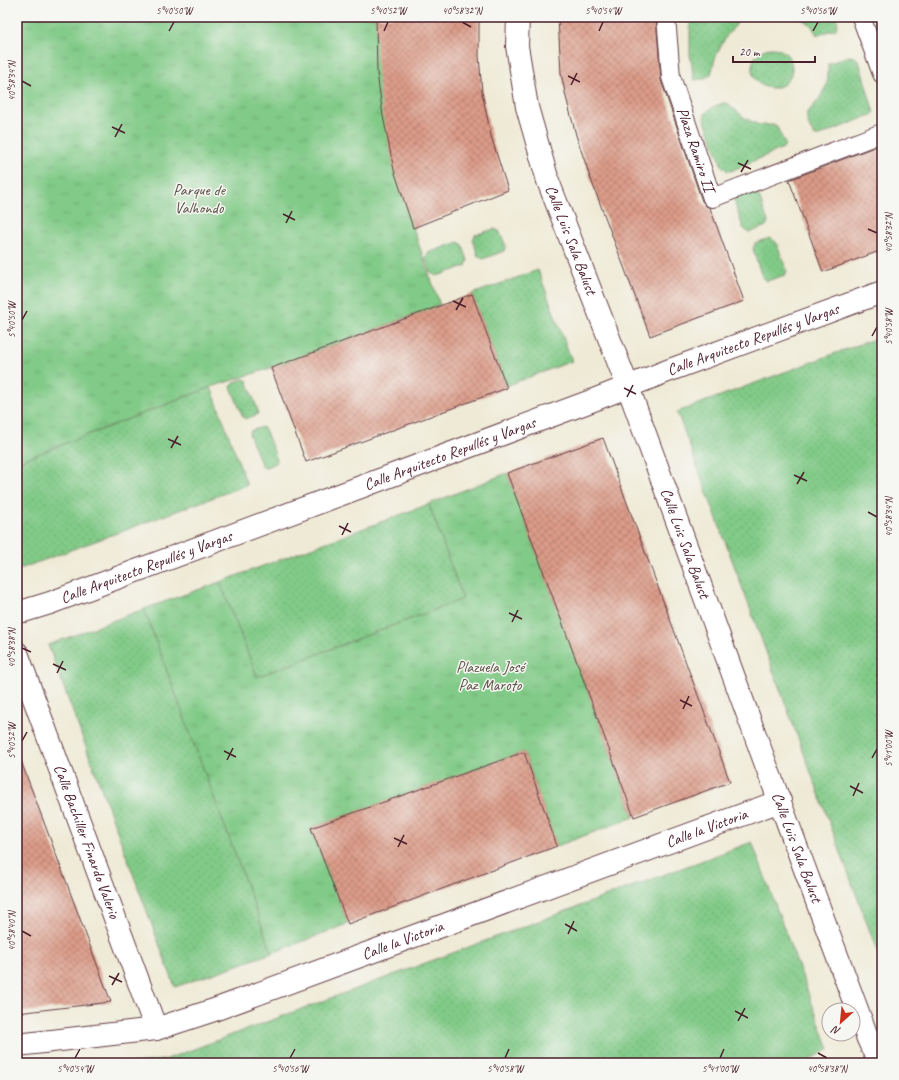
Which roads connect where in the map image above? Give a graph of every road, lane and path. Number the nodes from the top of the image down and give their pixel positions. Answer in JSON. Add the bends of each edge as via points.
{"nodes":[{"id":1,"x":518,"y":17,"type":"edge"},
{"id":2,"x":666,"y":17,"type":"edge"},
{"id":3,"x":861,"y":17,"type":"edge"},
{"id":4,"x":882,"y":74,"type":"edge"},
{"id":5,"x":882,"y":133,"type":"edge"},
{"id":6,"x":882,"y":292,"type":"edge"},
{"id":7,"x":628,"y":387,"type":"junction"},
{"id":8,"x":17,"y":611,"type":"edge"},
{"id":9,"x":17,"y":653,"type":"edge"},
{"id":10,"x":780,"y":801,"type":"junction"},
{"id":11,"x":156,"y":1029,"type":"junction"},
{"id":12,"x":17,"y":1045,"type":"edge"},
{"id":13,"x":879,"y":1063,"type":"edge"}],
"edges":[{"from":1,"to":7,"type":"street","name":"Calle Luis Sala Balust","via":[[517,46],[526,107],[548,181]]},
{"from":2,"to":5,"type":"street","name":"Plaza Ramiro II","via":[[670,77],[712,198]]},
{"from":3,"to":4,"type":"street"},
{"from":6,"to":7,"type":"street","name":"Calle Arquitecto Repullés y Vargas"},
{"from":7,"to":8,"type":"street","name":"Calle Arquitecto Repullés y Vargas","via":[[50,603]]},
{"from":7,"to":10,"type":"street","name":"Calle Luis Sala Balust"},
{"from":9,"to":11,"type":"street","name":"Calle Bachiller Finardo Valerio"},
{"from":10,"to":11,"type":"street","name":"Calle la Victoria","via":[[214,1010]]},
{"from":10,"to":13,"type":"street","name":"Calle Luis Sala Balust"},
{"from":11,"to":12,"type":"street","name":"Calle la Victoria"}]}
